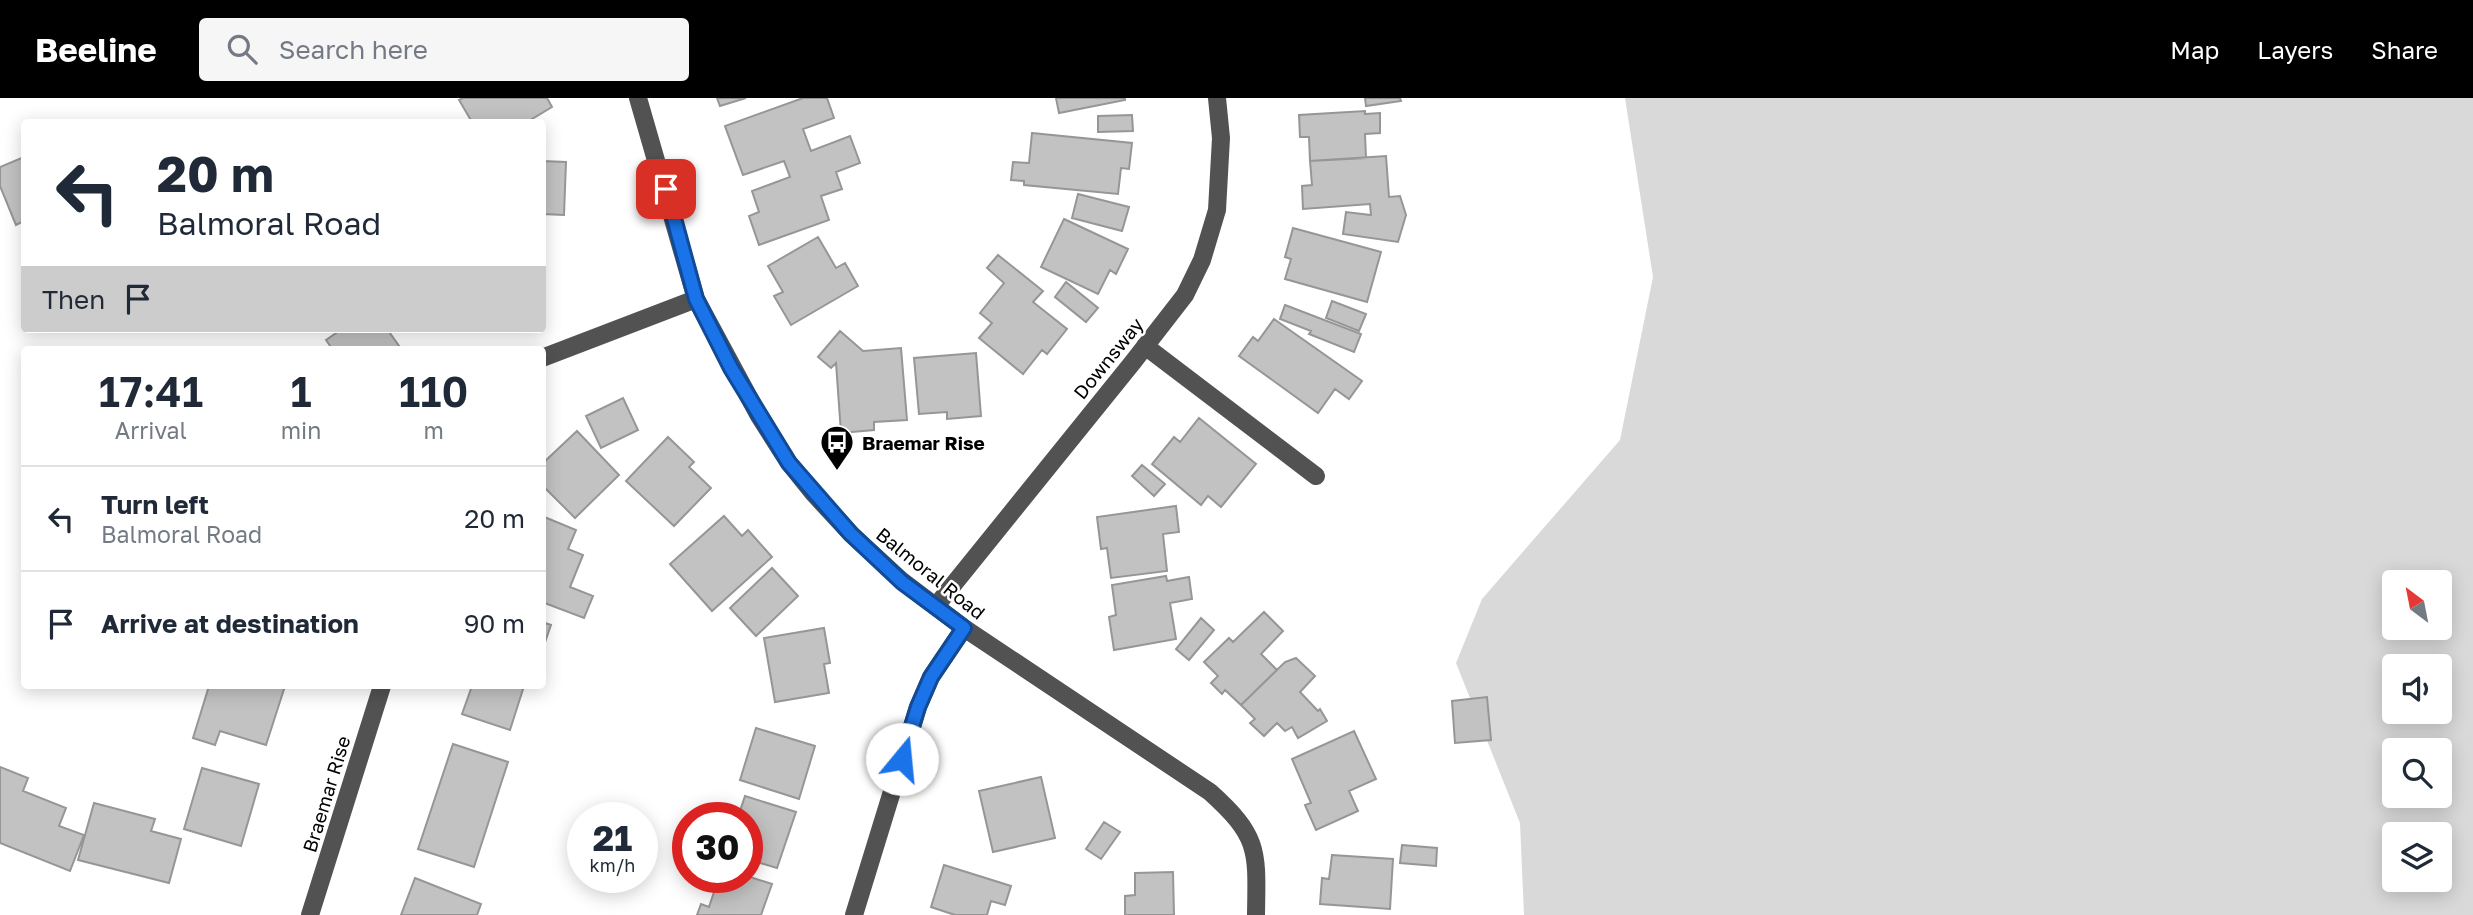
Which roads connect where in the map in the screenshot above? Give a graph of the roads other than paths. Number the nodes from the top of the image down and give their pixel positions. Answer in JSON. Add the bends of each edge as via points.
{"nodes":[{"id":1,"x":638,"y":98,"type":"edge"},
{"id":2,"x":1217,"y":98,"type":"edge"},
{"id":3,"x":696,"y":299,"type":"junction"},
{"id":4,"x":1146,"y":346,"type":"junction"},
{"id":5,"x":546,"y":356,"type":"edge"},
{"id":6,"x":1316,"y":476,"type":"dead end"},
{"id":7,"x":936,"y":606,"type":"junction"},
{"id":8,"x":964,"y":628,"type":"junction"},
{"id":9,"x":381,"y":689,"type":"edge"},
{"id":10,"x":310,"y":915,"type":"edge"},
{"id":11,"x":853,"y":915,"type":"edge"},
{"id":12,"x":1256,"y":915,"type":"edge"}],
"edges":[{"from":1,"to":3,"type":"street","name":"Balmoral Road"},
{"from":2,"to":4,"type":"street","name":"Downsway","via":[[1217,210],[1202,260],[1185,295]]},
{"from":3,"to":5,"type":"street"},
{"from":3,"to":7,"type":"street","name":"Balmoral Road","via":[[731,368],[789,463],[851,534],[902,582]]},
{"from":4,"to":6,"type":"street"},
{"from":4,"to":7,"type":"street","name":"Downsway"},
{"from":7,"to":8,"type":"street","name":"Balmoral Road"},
{"from":8,"to":11,"type":"street","via":[[931,677],[918,707]]},
{"from":8,"to":12,"type":"street","name":"Balmoral Road","via":[[1229,809],[1255,852]]},
{"from":9,"to":10,"type":"street","name":"Braemar Rise"}]}
